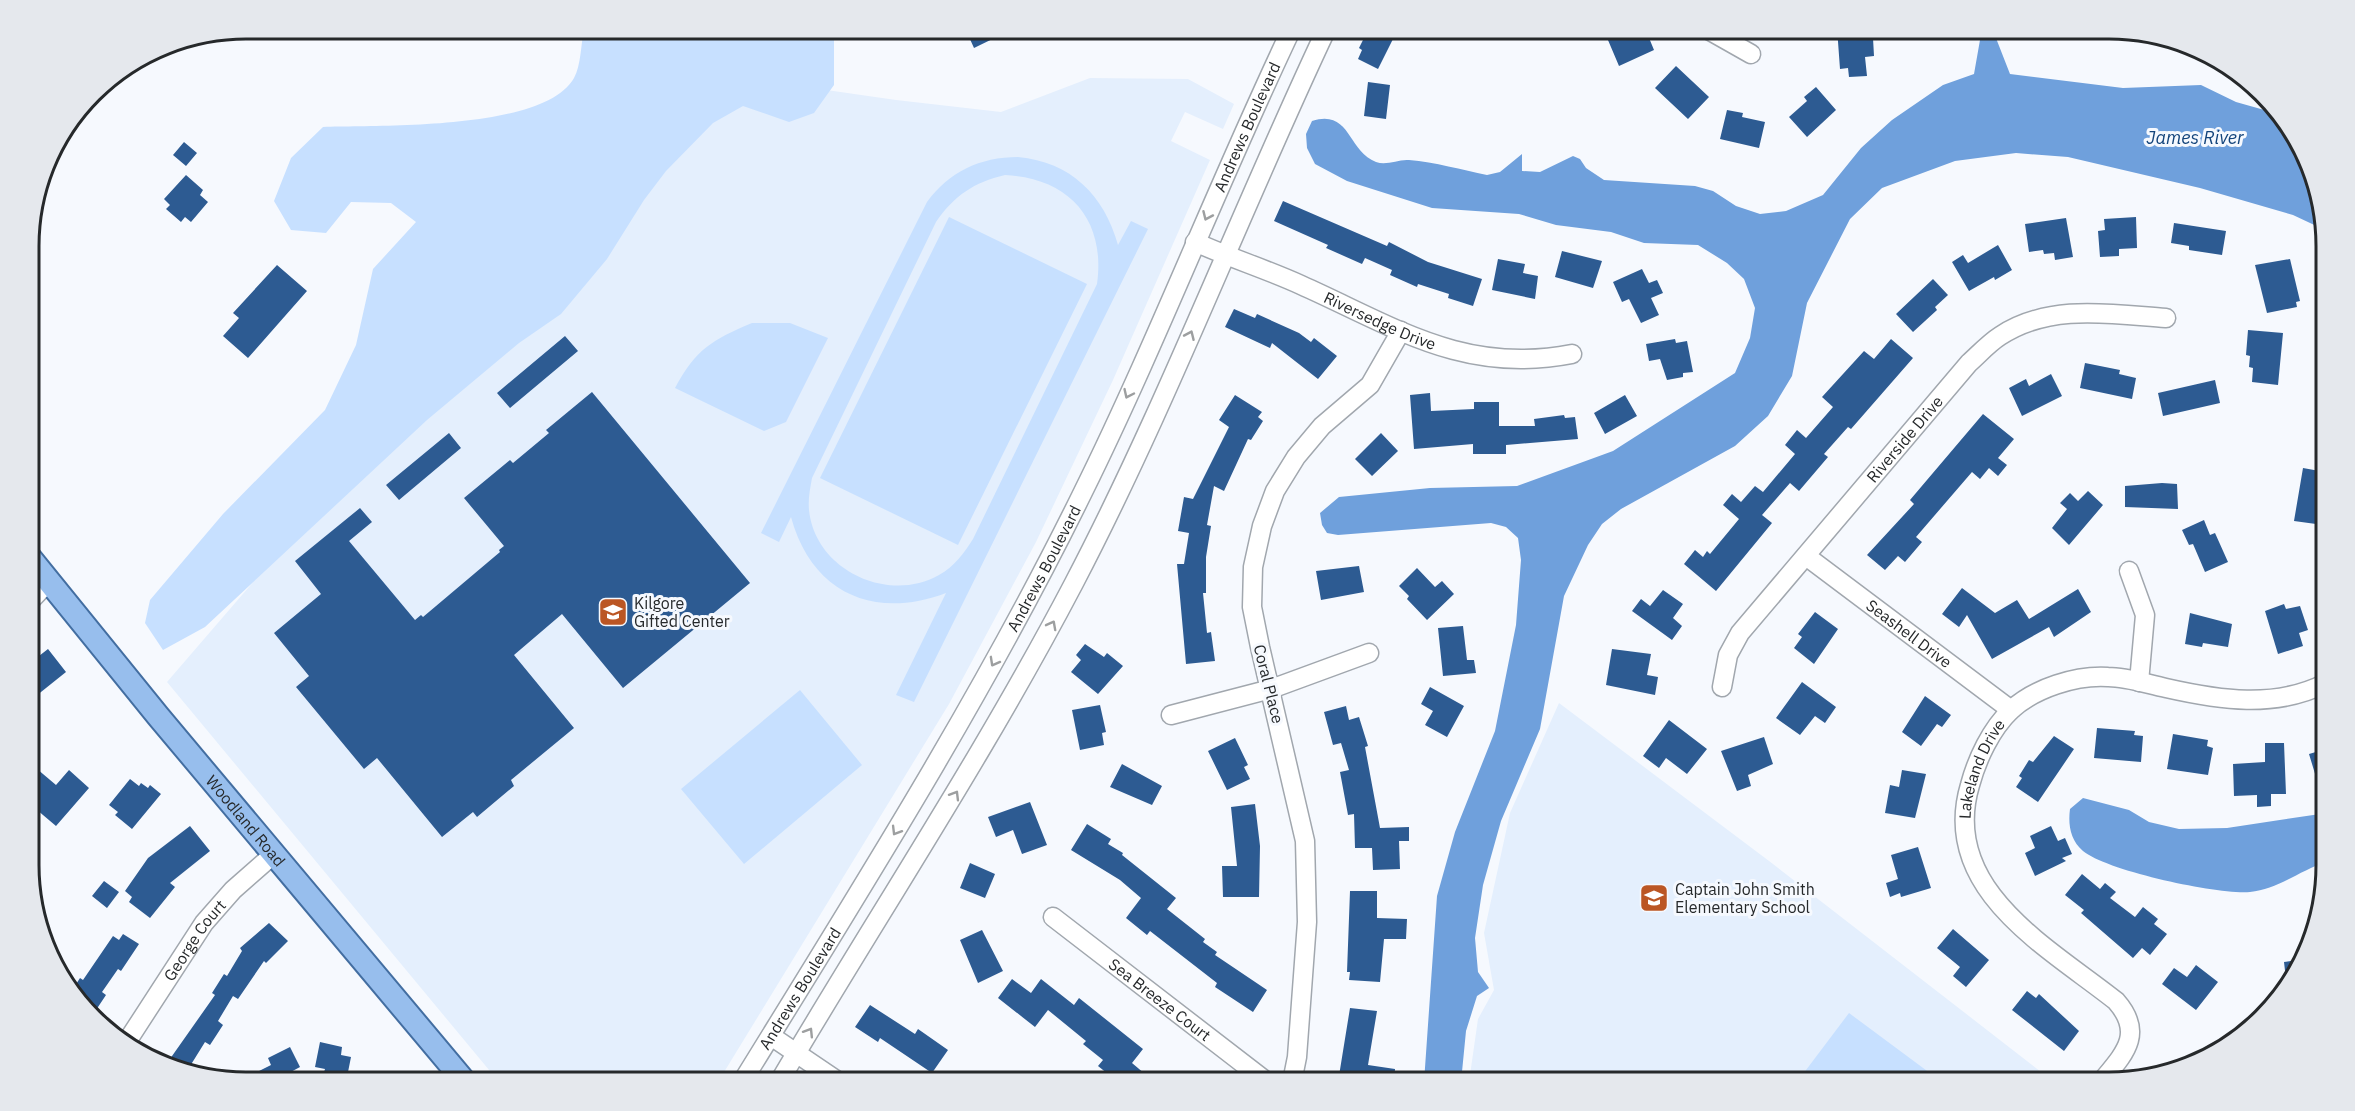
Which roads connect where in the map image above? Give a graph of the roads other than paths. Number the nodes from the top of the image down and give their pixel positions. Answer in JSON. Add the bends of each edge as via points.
{"nodes":[{"id":1,"x":1287,"y":39,"type":"edge"},
{"id":2,"x":1322,"y":39,"type":"edge"},
{"id":3,"x":1724,"y":39,"type":"edge"},
{"id":4,"x":1751,"y":54,"type":"dead end"},
{"id":5,"x":1195,"y":242,"type":"junction"},
{"id":6,"x":1225,"y":256,"type":"junction"},
{"id":7,"x":2166,"y":318,"type":"dead end"},
{"id":8,"x":1401,"y":331,"type":"junction"},
{"id":9,"x":1572,"y":354,"type":"dead end"},
{"id":10,"x":1806,"y":556,"type":"junction"},
{"id":11,"x":39,"y":569,"type":"edge"},
{"id":12,"x":2129,"y":571,"type":"dead end"},
{"id":13,"x":49,"y":581,"type":"junction"},
{"id":14,"x":39,"y":592,"type":"edge"},
{"id":15,"x":1369,"y":653,"type":"dead end"},
{"id":16,"x":2139,"y":682,"type":"junction"},
{"id":17,"x":1722,"y":687,"type":"dead end"},
{"id":18,"x":2316,"y":687,"type":"edge"},
{"id":19,"x":1271,"y":689,"type":"junction"},
{"id":20,"x":2011,"y":710,"type":"junction"},
{"id":21,"x":1171,"y":715,"type":"dead end"},
{"id":22,"x":274,"y":854,"type":"junction"},
{"id":23,"x":1053,"y":917,"type":"dead end"},
{"id":24,"x":771,"y":1036,"type":"junction"},
{"id":25,"x":131,"y":1037,"type":"edge"},
{"id":26,"x":796,"y":1053,"type":"junction"},
{"id":27,"x":457,"y":1072,"type":"edge"},
{"id":28,"x":748,"y":1072,"type":"edge"},
{"id":29,"x":785,"y":1072,"type":"edge"},
{"id":30,"x":824,"y":1072,"type":"edge"},
{"id":31,"x":1254,"y":1072,"type":"edge"},
{"id":32,"x":1294,"y":1072,"type":"edge"},
{"id":33,"x":2109,"y":1072,"type":"edge"}],
"edges":[{"from":1,"to":5,"type":"street","name":"Andrews Boulevard","one_way":true},
{"from":2,"to":6,"type":"street","name":"Andrews Boulevard"},
{"from":3,"to":4,"type":"street"},
{"from":5,"to":6,"type":"street","name":"Riversedge Drive"},
{"from":5,"to":24,"type":"street","name":"Andrews Boulevard","one_way":true,"via":[[1084,492],[1007,639]]},
{"from":6,"to":8,"type":"street","name":"Riversedge Drive","via":[[1299,284]]},
{"from":26,"to":6,"type":"street","name":"Andrews Boulevard","one_way":true,"via":[[957,792],[1054,621],[1101,529]]},
{"from":7,"to":10,"type":"street","name":"Riverside Drive","via":[[2088,312],[2048,316],[2001,335],[1969,363]]},
{"from":8,"to":9,"type":"street","name":"Riversedge Drive","via":[[1488,359],[1528,361]]},
{"from":8,"to":19,"type":"street","name":"Coral Place","via":[[1370,385],[1322,426],[1296,458],[1275,490],[1262,525],[1252,567],[1252,607]]},
{"from":10,"to":17,"type":"street","name":"Riverside Drive","via":[[1733,643]]},
{"from":10,"to":20,"type":"street","name":"Seashell Drive"},
{"from":11,"to":13,"type":"main road","name":"Woodland Road"},
{"from":12,"to":16,"type":"street","via":[[2145,615]]},
{"from":13,"to":14,"type":"street"},
{"from":13,"to":22,"type":"main road","name":"Woodland Road"},
{"from":15,"to":19,"type":"street"},
{"from":16,"to":18,"type":"street","name":"Lakeland Drive","via":[[2207,697],[2251,700],[2298,694]]},
{"from":16,"to":20,"type":"street","name":"Lakeland Drive","via":[[2110,677],[2074,679]]},
{"from":19,"to":21,"type":"street"},
{"from":19,"to":32,"type":"street","name":"Coral Place","via":[[1305,841],[1307,922]]},
{"from":20,"to":33,"type":"street","name":"Lakeland Drive","via":[[1975,766],[1965,817],[1970,857],[1977,875],[1998,905],[2126,1012],[2131,1026],[2130,1041]]},
{"from":22,"to":25,"type":"street","name":"George Court","via":[[212,912]]},
{"from":22,"to":27,"type":"main road","name":"Woodland Road"},
{"from":23,"to":31,"type":"street","name":"Sea Breeze Court"},
{"from":24,"to":26,"type":"street"},
{"from":24,"to":28,"type":"street","name":"Andrews Boulevard"},
{"from":26,"to":29,"type":"street","name":"Andrews Boulevard"},
{"from":26,"to":30,"type":"street"}]}
